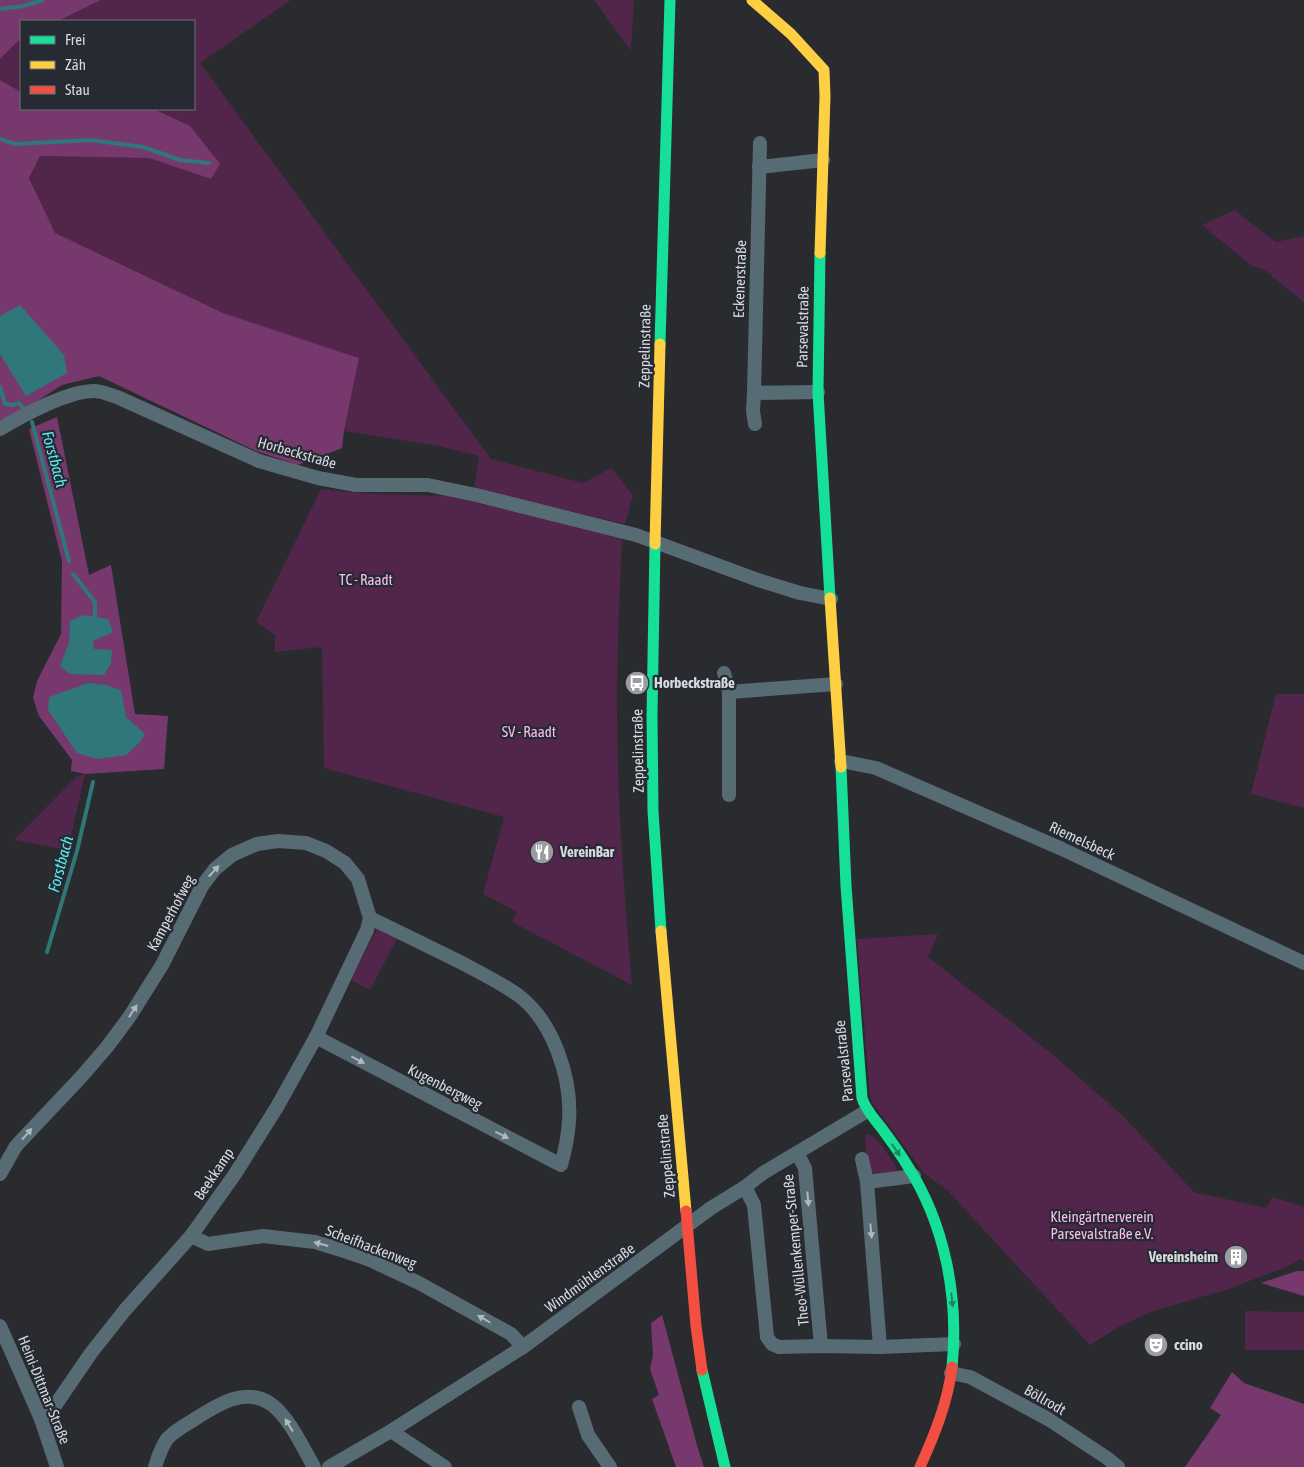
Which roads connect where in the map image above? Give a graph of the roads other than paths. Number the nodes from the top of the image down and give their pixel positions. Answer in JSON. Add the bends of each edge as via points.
{"nodes":[{"id":1,"x":670,"y":0,"type":"edge"},
{"id":2,"x":752,"y":0,"type":"edge"},
{"id":3,"x":760,"y":143,"type":"dead end"},
{"id":4,"x":823,"y":160,"type":"junction"},
{"id":5,"x":759,"y":167,"type":"junction"},
{"id":6,"x":818,"y":392,"type":"junction"},
{"id":7,"x":754,"y":393,"type":"junction"},
{"id":8,"x":755,"y":424,"type":"dead end"},
{"id":9,"x":0,"y":429,"type":"edge"},
{"id":10,"x":655,"y":540,"type":"junction"},
{"id":11,"x":831,"y":599,"type":"junction"},
{"id":12,"x":724,"y":673,"type":"dead end"},
{"id":13,"x":836,"y":684,"type":"junction"},
{"id":14,"x":729,"y":692,"type":"junction"},
{"id":15,"x":841,"y":761,"type":"junction"},
{"id":16,"x":729,"y":795,"type":"dead end"},
{"id":17,"x":370,"y":918,"type":"junction"},
{"id":18,"x":1304,"y":963,"type":"edge"},
{"id":19,"x":316,"y":1037,"type":"junction"},
{"id":20,"x":867,"y":1111,"type":"junction"},
{"id":21,"x":797,"y":1153,"type":"junction"},
{"id":22,"x":862,"y":1159,"type":"dead end"},
{"id":23,"x":0,"y":1174,"type":"edge"},
{"id":24,"x":914,"y":1176,"type":"junction"},
{"id":25,"x":867,"y":1182,"type":"junction"},
{"id":26,"x":745,"y":1187,"type":"junction"},
{"id":27,"x":687,"y":1226,"type":"junction"},
{"id":28,"x":191,"y":1236,"type":"junction"},
{"id":29,"x":0,"y":1326,"type":"edge"},
{"id":30,"x":954,"y":1344,"type":"junction"},
{"id":31,"x":821,"y":1346,"type":"junction"},
{"id":32,"x":523,"y":1347,"type":"junction"},
{"id":33,"x":880,"y":1347,"type":"junction"},
{"id":34,"x":951,"y":1374,"type":"junction"},
{"id":35,"x":579,"y":1408,"type":"dead end"},
{"id":36,"x":40,"y":1419,"type":"junction"},
{"id":37,"x":391,"y":1431,"type":"junction"},
{"id":38,"x":57,"y":1467,"type":"edge"},
{"id":39,"x":155,"y":1467,"type":"edge"},
{"id":40,"x":314,"y":1467,"type":"edge"},
{"id":41,"x":329,"y":1467,"type":"edge"},
{"id":42,"x":445,"y":1467,"type":"edge"},
{"id":43,"x":610,"y":1467,"type":"edge"},
{"id":44,"x":725,"y":1467,"type":"edge"},
{"id":45,"x":920,"y":1467,"type":"edge"},
{"id":46,"x":1118,"y":1467,"type":"edge"}],
"edges":[{"from":1,"to":10,"type":"street","name":"Zeppelinstraße"},
{"from":2,"to":4,"type":"street","name":"Parsevalstraße","via":[[791,34],[824,70]]},
{"from":3,"to":5,"type":"street","name":"Eckenerstraße"},
{"from":4,"to":5,"type":"street"},
{"from":4,"to":6,"type":"street","name":"Parsevalstraße"},
{"from":5,"to":7,"type":"street","name":"Eckenerstraße"},
{"from":6,"to":7,"type":"street"},
{"from":6,"to":11,"type":"street","name":"Parsevalstraße"},
{"from":7,"to":8,"type":"street","name":"Eckenerstraße"},
{"from":9,"to":10,"type":"street","name":"Horbeckstraße","via":[[51,403],[95,391],[117,397],[259,461],[318,478],[356,484],[428,485],[459,490]]},
{"from":10,"to":11,"type":"street","name":"Horbeckstraße","via":[[758,580]]},
{"from":10,"to":27,"type":"street","name":"Zeppelinstraße","via":[[654,810],[661,932]]},
{"from":11,"to":13,"type":"street","name":"Parsevalstraße"},
{"from":12,"to":14,"type":"street"},
{"from":13,"to":14,"type":"street"},
{"from":13,"to":15,"type":"street","name":"Parsevalstraße"},
{"from":14,"to":16,"type":"street"},
{"from":15,"to":18,"type":"street","name":"Riemelsbeck","via":[[876,768],[1054,845]]},
{"from":15,"to":20,"type":"street","name":"Parsevalstraße","via":[[846,886],[862,1098]]},
{"from":17,"to":19,"type":"street","name":"Beekkamp"},
{"from":19,"to":17,"type":"street","name":"Kugenbergweg","one_way":true,"via":[[561,1165],[569,1119],[568,1091],[556,1048],[540,1018],[519,996],[489,977]]},
{"from":23,"to":17,"type":"street","name":"Kamperhofweg","one_way":true,"via":[[16,1146],[82,1076],[130,1016],[162,965],[202,886],[215,868],[232,855],[257,844],[278,841],[306,843],[326,851],[345,863],[358,879]]},
{"from":19,"to":28,"type":"street","name":"Beekkamp","via":[[235,1174]]},
{"from":20,"to":21,"type":"street","name":"Windmühlenstraße"},
{"from":20,"to":24,"type":"street","name":"Parsevalstraße","one_way":true},
{"from":21,"to":26,"type":"street","name":"Windmühlenstraße"},
{"from":21,"to":31,"type":"street","name":"Theo-Wüllenkemper-Straße","one_way":true,"via":[[805,1168]]},
{"from":22,"to":25,"type":"street"},
{"from":24,"to":25,"type":"street"},
{"from":24,"to":30,"type":"street","name":"Parsevalstraße","one_way":true,"via":[[939,1233],[948,1268]]},
{"from":25,"to":33,"type":"street","one_way":true},
{"from":26,"to":27,"type":"street","name":"Windmühlenstraße"},
{"from":26,"to":31,"type":"street","name":"Theo-Wüllenkemper-Straße","via":[[754,1205],[767,1338],[779,1347]]},
{"from":27,"to":32,"type":"street","name":"Windmühlenstraße"},
{"from":27,"to":44,"type":"street","name":"Zeppelinstraße","via":[[703,1375]]},
{"from":32,"to":28,"type":"street","name":"Scheifhackenweg","one_way":true,"via":[[511,1334],[419,1283],[341,1250],[315,1242],[263,1236],[208,1244]]},
{"from":28,"to":36,"type":"street","name":"Beekkamp","via":[[125,1310],[52,1410]]},
{"from":29,"to":36,"type":"street","name":"Heini-Dittmar-Straße"},
{"from":30,"to":33,"type":"street","name":"Theo-Wüllenkemper-Straße"},
{"from":30,"to":34,"type":"street","name":"Parsevalstraße"},
{"from":31,"to":33,"type":"street","name":"Theo-Wüllenkemper-Straße"},
{"from":32,"to":37,"type":"street","name":"Windmühlenstraße"},
{"from":34,"to":45,"type":"street","name":"Parsevalstraße","via":[[939,1420]]},
{"from":34,"to":46,"type":"street","name":"Böllrodt","via":[[970,1378],[1048,1419]]},
{"from":35,"to":43,"type":"street","via":[[588,1435]]},
{"from":36,"to":38,"type":"street","name":"Heini-Dittmar-Straße"},
{"from":37,"to":41,"type":"street","name":"Windmühlenstraße"},
{"from":37,"to":42,"type":"street"},
{"from":40,"to":39,"type":"street","one_way":true,"via":[[282,1413],[255,1397],[236,1397],[220,1403],[180,1428],[160,1450]]}]}
